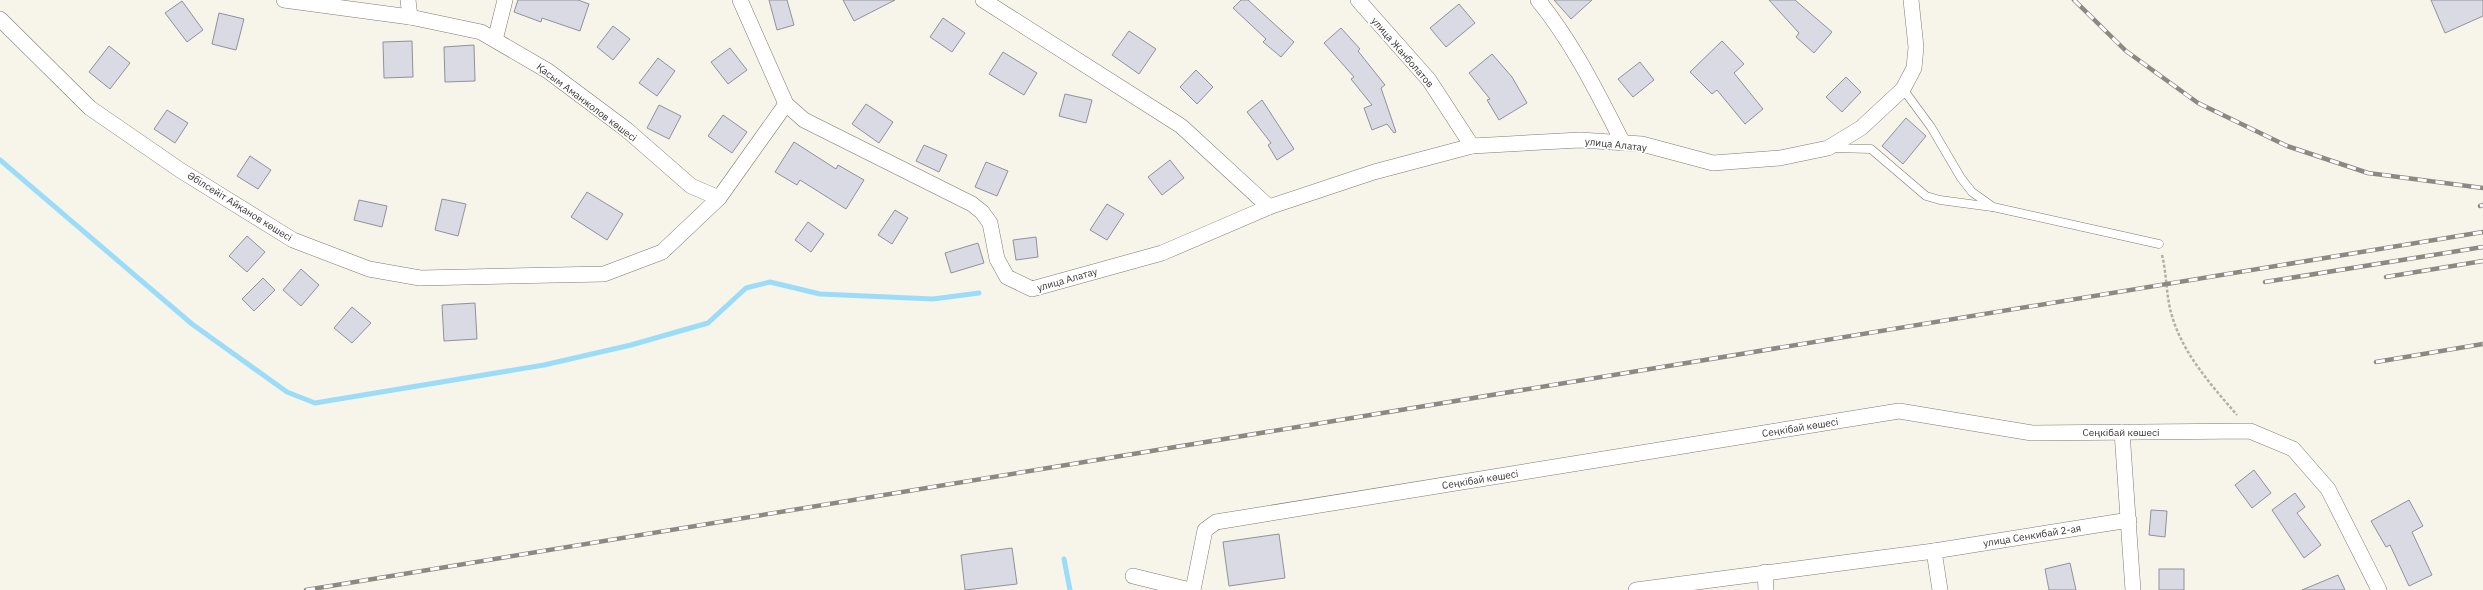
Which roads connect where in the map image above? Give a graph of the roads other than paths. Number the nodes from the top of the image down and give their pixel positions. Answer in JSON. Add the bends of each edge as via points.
{"nodes":[{"id":1,"x":284,"y":0,"type":"edge"},
{"id":2,"x":408,"y":0,"type":"edge"},
{"id":3,"x":505,"y":0,"type":"edge"},
{"id":4,"x":740,"y":0,"type":"edge"},
{"id":5,"x":983,"y":0,"type":"edge"},
{"id":6,"x":1358,"y":0,"type":"edge"},
{"id":7,"x":1538,"y":0,"type":"edge"},
{"id":8,"x":1910,"y":0,"type":"edge"},
{"id":9,"x":410,"y":17,"type":"junction"},
{"id":10,"x":0,"y":19,"type":"edge"},
{"id":11,"x":495,"y":40,"type":"junction"},
{"id":12,"x":1903,"y":89,"type":"junction"},
{"id":13,"x":786,"y":104,"type":"junction"},
{"id":14,"x":1623,"y":143,"type":"junction"},
{"id":15,"x":1472,"y":146,"type":"junction"},
{"id":16,"x":1828,"y":148,"type":"junction"},
{"id":17,"x":719,"y":198,"type":"junction"},
{"id":18,"x":1269,"y":206,"type":"junction"},
{"id":19,"x":1993,"y":207,"type":"junction"},
{"id":20,"x":2159,"y":244,"type":"road end"},
{"id":21,"x":2122,"y":432,"type":"junction"},
{"id":22,"x":2130,"y":520,"type":"junction"},
{"id":23,"x":1934,"y":551,"type":"junction"},
{"id":24,"x":1765,"y":572,"type":"junction"},
{"id":25,"x":1132,"y":576,"type":"dead end"},
{"id":26,"x":1190,"y":590,"type":"edge"},
{"id":27,"x":1193,"y":590,"type":"edge"},
{"id":28,"x":1636,"y":590,"type":"edge"},
{"id":29,"x":1766,"y":590,"type":"edge"},
{"id":30,"x":1940,"y":590,"type":"edge"},
{"id":31,"x":2133,"y":590,"type":"edge"},
{"id":32,"x":2379,"y":590,"type":"edge"}],
"edges":[{"from":1,"to":9,"type":"street","name":"Қасым Аманжолов көшесі"},
{"from":2,"to":9,"type":"street"},
{"from":3,"to":11,"type":"street"},
{"from":4,"to":13,"type":"street"},
{"from":5,"to":18,"type":"street","via":[[1181,126]]},
{"from":6,"to":15,"type":"street","name":"улица Жанболатов","via":[[1429,80]]},
{"from":7,"to":14,"type":"street","via":[[1592,82]]},
{"from":8,"to":12,"type":"street","name":"улица Алатау","via":[[1916,47],[1914,68]]},
{"from":9,"to":11,"type":"street","name":"Қасым Аманжолов көшесі","via":[[481,32]]},
{"from":10,"to":17,"type":"street","name":"Әбілсейіт Айқанов көшесі","via":[[90,108],[136,140],[293,240],[370,269],[420,278],[604,274],[662,252]]},
{"from":11,"to":17,"type":"street","name":"Қасым Аманжолов көшесі","via":[[554,75],[627,130],[691,186]]},
{"from":12,"to":16,"type":"street","name":"улица Алатау","via":[[1861,128]]},
{"from":12,"to":19,"type":"lane","via":[[1931,127],[1961,178],[1972,192]]},
{"from":13,"to":17,"type":"street"},
{"from":13,"to":18,"type":"street","name":"улица Алатау","via":[[804,120],[972,204],[990,223],[996,259],[1007,277],[1032,288],[1162,253]]},
{"from":14,"to":15,"type":"street","name":"улица Алатау","via":[[1580,140]]},
{"from":14,"to":16,"type":"street","name":"улица Алатау","via":[[1642,144],[1713,163],[1780,158]]},
{"from":15,"to":18,"type":"street","name":"улица Алатау","via":[[1374,172]]},
{"from":16,"to":19,"type":"lane","via":[[1871,149],[1926,196]]},
{"from":19,"to":20,"type":"lane"},
{"from":21,"to":22,"type":"street"},
{"from":21,"to":27,"type":"street","name":"Сеңкібай көшесі","via":[[2032,433],[1899,411],[1216,522],[1205,530]]},
{"from":21,"to":32,"type":"street","name":"Сеңкібай көшесі","via":[[2250,431],[2293,449],[2328,489]]},
{"from":22,"to":23,"type":"street","name":"улица Сенкибай 2-ая"},
{"from":22,"to":31,"type":"street"},
{"from":23,"to":24,"type":"street","name":"улица Сенкибай 2-ая"},
{"from":23,"to":30,"type":"street"},
{"from":24,"to":28,"type":"street","name":"улица Сенкибай 2-ая"},
{"from":24,"to":29,"type":"street"},
{"from":25,"to":26,"type":"street"}]}
